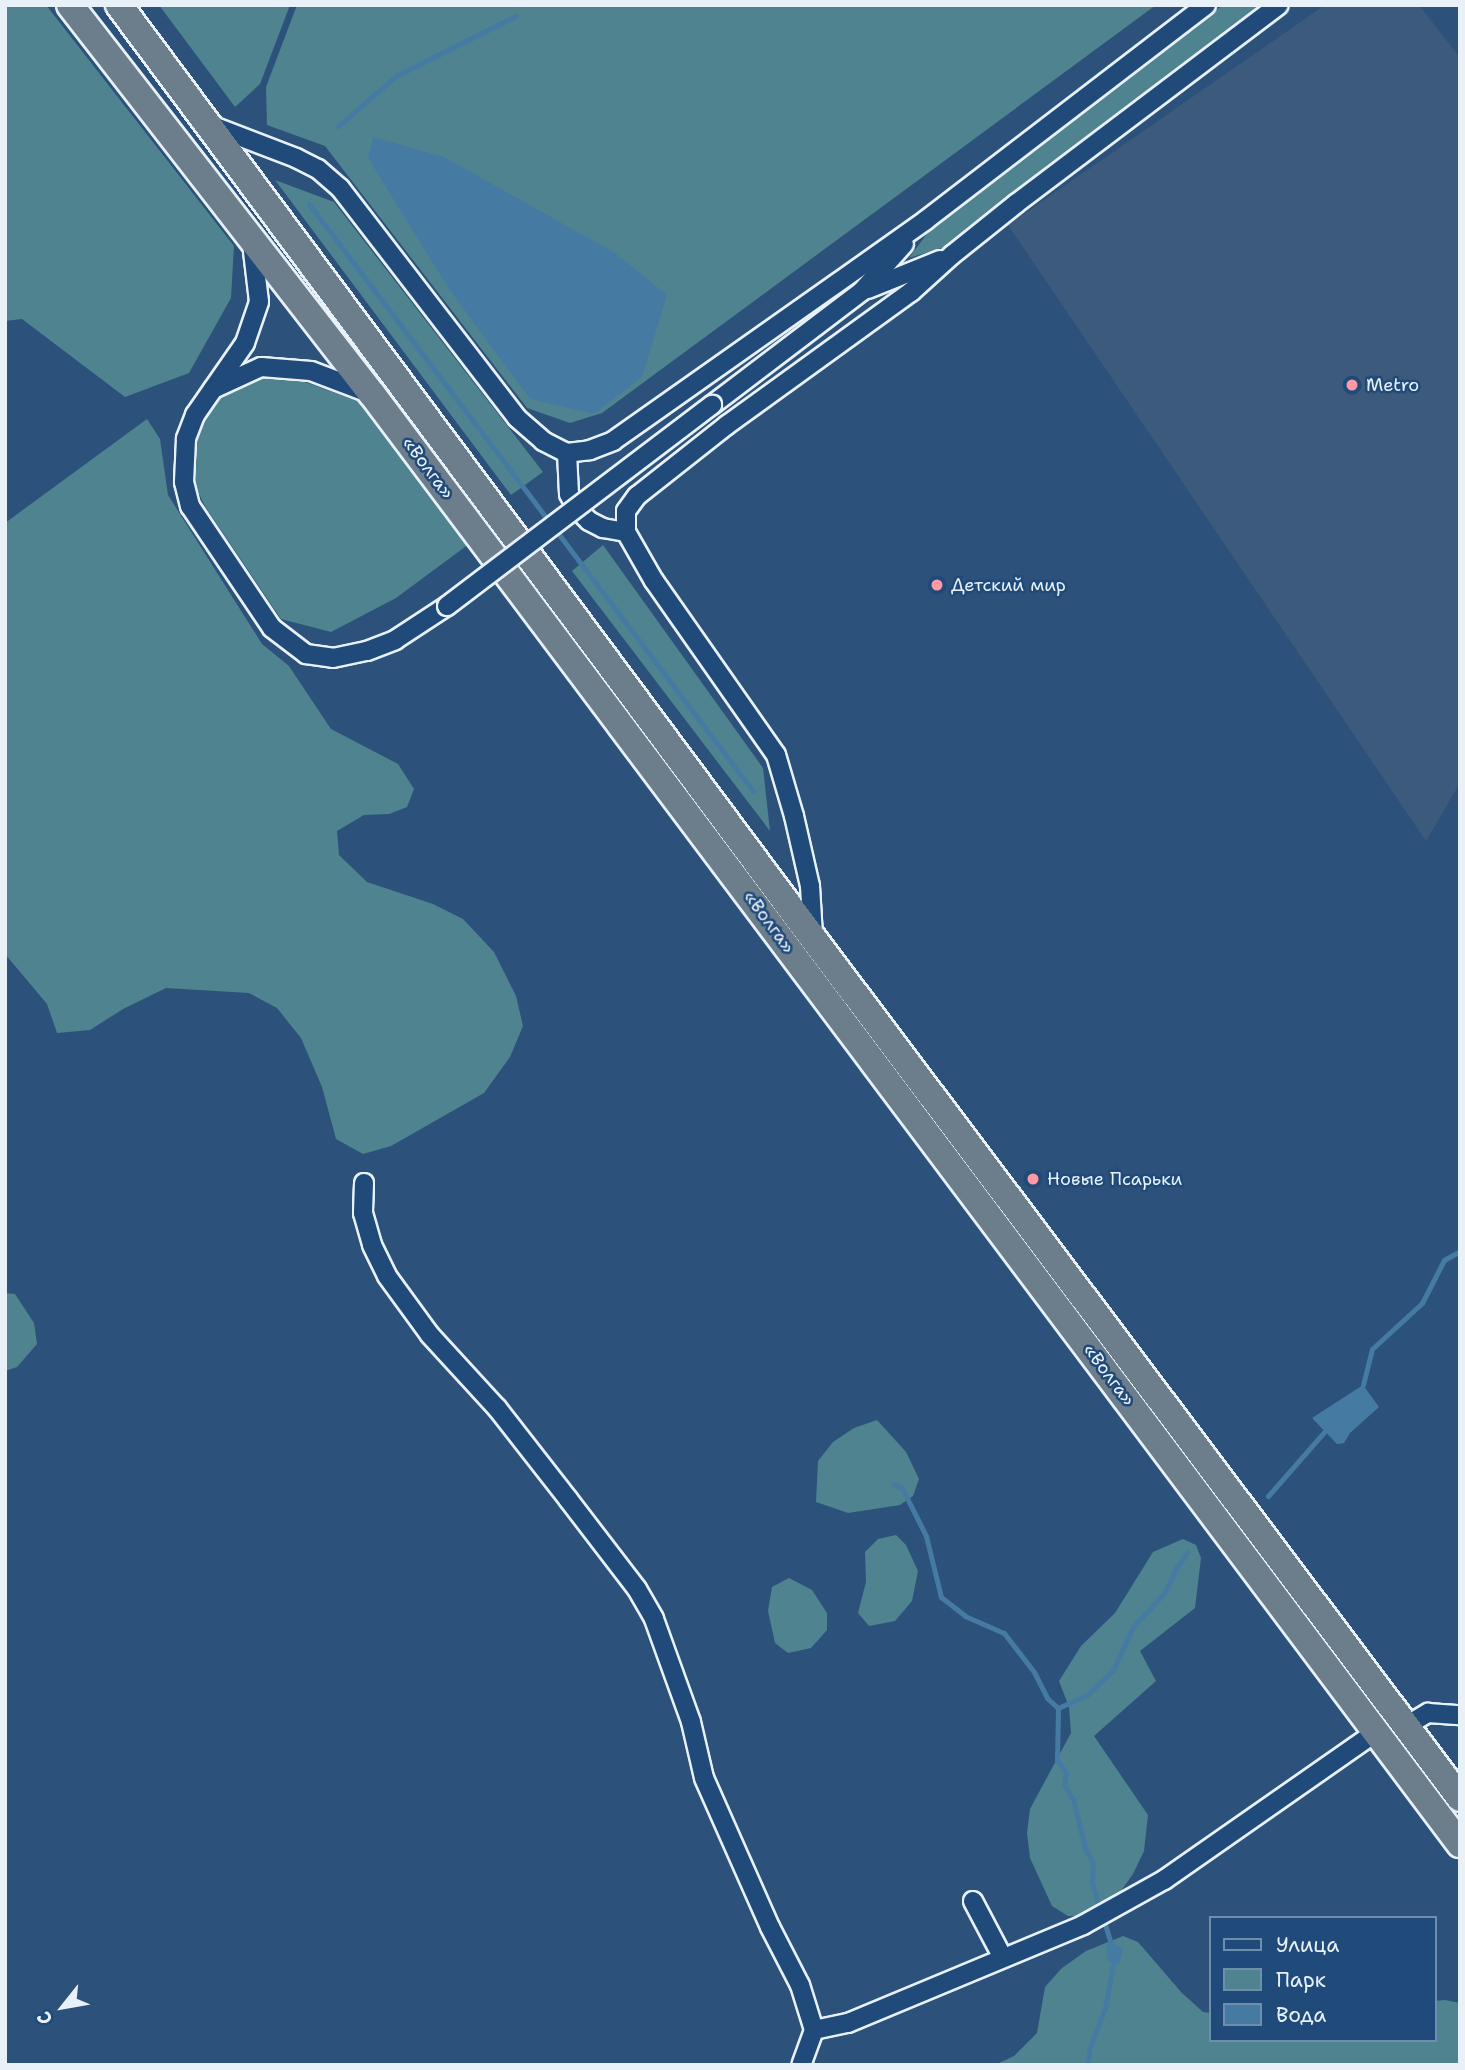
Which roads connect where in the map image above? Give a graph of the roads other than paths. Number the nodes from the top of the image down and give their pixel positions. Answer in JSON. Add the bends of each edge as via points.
{"nodes":[{"id":1,"x":70,"y":5,"type":"edge"},
{"id":2,"x":119,"y":5,"type":"edge"},
{"id":3,"x":1206,"y":5,"type":"edge"},
{"id":4,"x":1279,"y":5,"type":"edge"},
{"id":5,"x":209,"y":124,"type":"junction"},
{"id":6,"x":926,"y":220,"type":"junction"},
{"id":7,"x":252,"y":243,"type":"junction"},
{"id":8,"x":952,"y":254,"type":"junction"},
{"id":9,"x":862,"y":291,"type":"junction"},
{"id":10,"x":210,"y":391,"type":"junction"},
{"id":11,"x":372,"y":394,"type":"junction"},
{"id":12,"x":567,"y":453,"type":"junction"},
{"id":13,"x":626,"y":532,"type":"junction"},
{"id":14,"x":813,"y":938,"type":"junction"},
{"id":15,"x":363,"y":1183,"type":"dead end"},
{"id":16,"x":1460,"y":1715,"type":"edge"},
{"id":17,"x":1406,"y":1726,"type":"junction"},
{"id":18,"x":1376,"y":1732,"type":"junction"},
{"id":19,"x":1460,"y":1798,"type":"edge"},
{"id":20,"x":1460,"y":1844,"type":"edge"},
{"id":21,"x":973,"y":1901,"type":"dead end"},
{"id":22,"x":1002,"y":1956,"type":"junction"},
{"id":23,"x":814,"y":2030,"type":"junction"},
{"id":24,"x":801,"y":2065,"type":"edge"}],
"edges":[{"from":1,"to":7,"type":"highway","name":"«Волга»"},
{"from":2,"to":5,"type":"highway","name":"«Волга»"},
{"from":3,"to":6,"type":"street"},
{"from":4,"to":8,"type":"street"},
{"from":5,"to":12,"type":"street","via":[[296,158],[340,188],[517,418],[543,441]]},
{"from":5,"to":14,"type":"highway","name":"«Волга»"},
{"from":6,"to":9,"type":"street"},
{"from":6,"to":12,"type":"street","via":[[613,440]]},
{"from":7,"to":10,"type":"street","via":[[259,302],[245,343]]},
{"from":7,"to":11,"type":"highway","name":"«Волга»"},
{"from":8,"to":9,"type":"street"},
{"from":8,"to":13,"type":"street","via":[[911,292],[637,496],[626,511]]},
{"from":9,"to":10,"type":"street","bridge":true,"via":[[447,606],[395,640],[333,658],[306,654],[272,628],[191,506],[184,482],[186,439]]},
{"from":10,"to":11,"type":"street","via":[[261,367],[312,371]]},
{"from":11,"to":18,"type":"highway","name":"«Волга»"},
{"from":12,"to":13,"type":"street","via":[[569,494],[576,508],[603,528]]},
{"from":13,"to":14,"type":"street","via":[[654,581],[776,755],[810,886]]},
{"from":14,"to":17,"type":"highway","name":"«Волга»"},
{"from":15,"to":23,"type":"street","via":[[363,1213],[387,1276],[430,1335],[497,1408],[637,1589],[654,1619],[691,1722],[704,1778],[800,1985]]},
{"from":16,"to":17,"type":"street","via":[[1428,1713]]},
{"from":17,"to":19,"type":"highway","name":"«Волга»"},
{"from":18,"to":20,"type":"highway","name":"«Волга»"},
{"from":18,"to":22,"type":"street","via":[[1164,1880],[1083,1924]]},
{"from":21,"to":22,"type":"street"},
{"from":22,"to":23,"type":"street","via":[[848,2023]]},
{"from":23,"to":24,"type":"street"}]}
